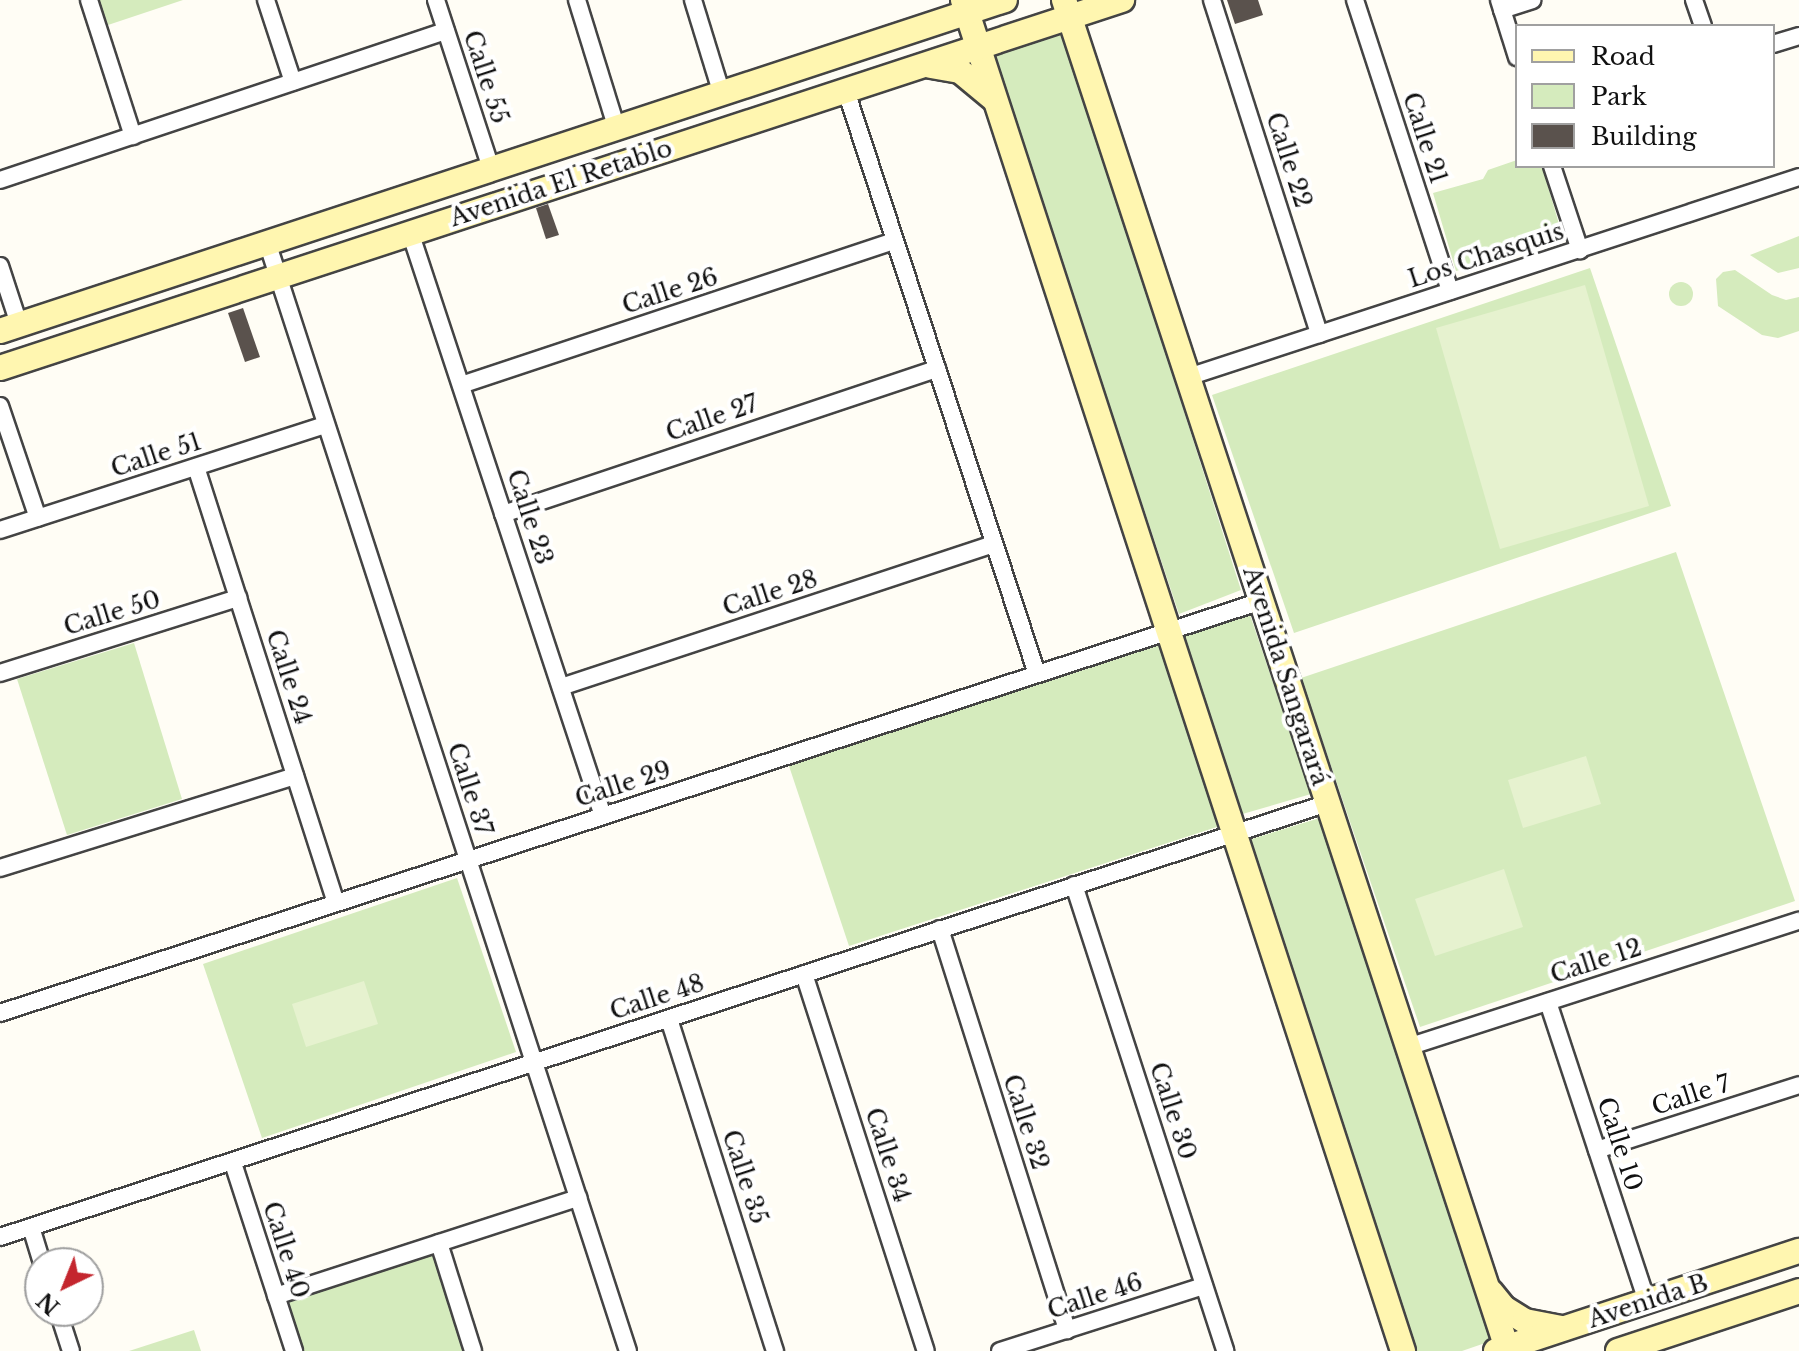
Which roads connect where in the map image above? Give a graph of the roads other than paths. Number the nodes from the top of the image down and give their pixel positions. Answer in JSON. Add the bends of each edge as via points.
{"nodes":[{"id":1,"x":89,"y":0,"type":"edge"},
{"id":2,"x":266,"y":0,"type":"edge"},
{"id":3,"x":436,"y":0,"type":"edge"},
{"id":4,"x":577,"y":0,"type":"edge"},
{"id":5,"x":693,"y":0,"type":"edge"},
{"id":6,"x":1005,"y":0,"type":"edge"},
{"id":7,"x":1122,"y":0,"type":"edge"},
{"id":8,"x":1212,"y":0,"type":"edge"},
{"id":9,"x":1355,"y":0,"type":"edge"},
{"id":10,"x":1532,"y":0,"type":"edge"},
{"id":11,"x":1694,"y":0,"type":"edge"},
{"id":12,"x":1500,"y":5,"type":"edge"},
{"id":13,"x":965,"y":6,"type":"edge"},
{"id":14,"x":1067,"y":9,"type":"edge"},
{"id":15,"x":1702,"y":24,"type":"edge"},
{"id":16,"x":446,"y":31,"type":"junction"},
{"id":17,"x":1799,"y":36,"type":"edge"},
{"id":18,"x":1775,"y":43,"type":"edge"},
{"id":19,"x":979,"y":48,"type":"junction"},
{"id":20,"x":1515,"y":51,"type":"edge"},
{"id":21,"x":925,"y":65,"type":"junction"},
{"id":22,"x":293,"y":82,"type":"junction"},
{"id":23,"x":846,"y":91,"type":"junction"},
{"id":24,"x":722,"y":94,"type":"junction"},
{"id":25,"x":996,"y":101,"type":"junction"},
{"id":26,"x":617,"y":129,"type":"junction"},
{"id":27,"x":133,"y":136,"type":"junction"},
{"id":28,"x":491,"y":168,"type":"junction"},
{"id":29,"x":1553,"y":168,"type":"edge"},
{"id":30,"x":1799,"y":177,"type":"edge"},
{"id":31,"x":0,"y":180,"type":"edge"},
{"id":32,"x":410,"y":232,"type":"junction"},
{"id":33,"x":895,"y":241,"type":"junction"},
{"id":34,"x":267,"y":242,"type":"junction"},
{"id":35,"x":1580,"y":250,"type":"junction"},
{"id":36,"x":0,"y":266,"type":"edge"},
{"id":37,"x":278,"y":276,"type":"junction"},
{"id":38,"x":1450,"y":291,"type":"junction"},
{"id":39,"x":10,"y":327,"type":"edge"},
{"id":40,"x":1319,"y":334,"type":"junction"},
{"id":41,"x":0,"y":368,"type":"edge"},
{"id":42,"x":937,"y":369,"type":"junction"},
{"id":43,"x":1188,"y":377,"type":"junction"},
{"id":44,"x":461,"y":385,"type":"junction"},
{"id":45,"x":0,"y":406,"type":"edge"},
{"id":46,"x":326,"y":425,"type":"junction"},
{"id":47,"x":196,"y":467,"type":"junction"},
{"id":48,"x":503,"y":514,"type":"junction"},
{"id":49,"x":38,"y":518,"type":"junction"},
{"id":50,"x":0,"y":530,"type":"edge"},
{"id":51,"x":994,"y":544,"type":"junction"},
{"id":52,"x":238,"y":598,"type":"junction"},
{"id":53,"x":1261,"y":601,"type":"junction"},
{"id":54,"x":1171,"y":630,"type":"junction"},
{"id":55,"x":0,"y":673,"type":"edge"},
{"id":56,"x":1037,"y":674,"type":"junction"},
{"id":57,"x":561,"y":687,"type":"junction"},
{"id":58,"x":295,"y":776,"type":"junction"},
{"id":59,"x":1328,"y":803,"type":"junction"},
{"id":60,"x":603,"y":816,"type":"junction"},
{"id":61,"x":1235,"y":834,"type":"junction"},
{"id":62,"x":468,"y":859,"type":"junction"},
{"id":63,"x":0,"y":868,"type":"edge"},
{"id":64,"x":1074,"y":885,"type":"junction"},
{"id":65,"x":336,"y":902,"type":"junction"},
{"id":66,"x":1799,"y":921,"type":"edge"},
{"id":67,"x":940,"y":929,"type":"junction"},
{"id":68,"x":804,"y":974,"type":"junction"},
{"id":69,"x":1548,"y":1002,"type":"junction"},
{"id":70,"x":0,"y":1013,"type":"edge"},
{"id":71,"x":669,"y":1019,"type":"junction"},
{"id":72,"x":1408,"y":1047,"type":"junction"},
{"id":73,"x":534,"y":1063,"type":"junction"},
{"id":74,"x":1799,"y":1085,"type":"edge"},
{"id":75,"x":1597,"y":1150,"type":"junction"},
{"id":76,"x":233,"y":1163,"type":"junction"},
{"id":77,"x":578,"y":1198,"type":"junction"},
{"id":78,"x":31,"y":1227,"type":"junction"},
{"id":79,"x":0,"y":1237,"type":"edge"},
{"id":80,"x":439,"y":1243,"type":"junction"},
{"id":81,"x":37,"y":1247,"type":"edge"},
{"id":82,"x":1799,"y":1251,"type":"edge"},
{"id":83,"x":1483,"y":1275,"type":"junction"},
{"id":84,"x":1204,"y":1286,"type":"junction"},
{"id":85,"x":1799,"y":1291,"type":"edge"},
{"id":86,"x":276,"y":1296,"type":"junction"},
{"id":87,"x":1647,"y":1301,"type":"junction"},
{"id":88,"x":1389,"y":1308,"type":"junction"},
{"id":89,"x":1576,"y":1325,"type":"junction"},
{"id":90,"x":63,"y":1327,"type":"edge"},
{"id":91,"x":1067,"y":1330,"type":"junction"},
{"id":92,"x":1663,"y":1344,"type":"edge"},
{"id":93,"x":1504,"y":1350,"type":"edge"},
{"id":94,"x":71,"y":1351,"type":"edge"},
{"id":95,"x":294,"y":1351,"type":"edge"},
{"id":96,"x":473,"y":1351,"type":"edge"},
{"id":97,"x":628,"y":1351,"type":"edge"},
{"id":98,"x":775,"y":1351,"type":"edge"},
{"id":99,"x":926,"y":1351,"type":"edge"},
{"id":100,"x":1000,"y":1351,"type":"edge"},
{"id":101,"x":1225,"y":1351,"type":"edge"},
{"id":102,"x":1389,"y":1351,"type":"edge"},
{"id":103,"x":1403,"y":1351,"type":"edge"},
{"id":104,"x":1618,"y":1351,"type":"edge"}],
"edges":[{"from":1,"to":27,"type":"street"},
{"from":2,"to":22,"type":"street"},
{"from":3,"to":16,"type":"street","name":"Calle 55"},
{"from":4,"to":26,"type":"street"},
{"from":5,"to":24,"type":"street"},
{"from":6,"to":13,"type":"street","name":"Avenida El Retablo"},
{"from":7,"to":14,"type":"street","name":"Avenida El Retablo"},
{"from":8,"to":40,"type":"street","name":"Calle 22"},
{"from":9,"to":38,"type":"street","name":"Calle 21"},
{"from":10,"to":12,"type":"street"},
{"from":11,"to":15,"type":"street"},
{"from":12,"to":20,"type":"street"},
{"from":13,"to":19,"type":"street"},
{"from":13,"to":24,"type":"street","name":"Avenida El Retablo"},
{"from":14,"to":19,"type":"street","name":"Avenida El Retablo"},
{"from":14,"to":43,"type":"street","name":"Avenida Sangarará"},
{"from":16,"to":22,"type":"street"},
{"from":16,"to":28,"type":"street","name":"Calle 55"},
{"from":17,"to":18,"type":"street"},
{"from":19,"to":21,"type":"street","name":"Avenida El Retablo"},
{"from":19,"to":25,"type":"street"},
{"from":21,"to":23,"type":"street","name":"Avenida El Retablo"},
{"from":21,"to":25,"type":"street","via":[[960,71]]},
{"from":22,"to":27,"type":"street"},
{"from":23,"to":32,"type":"street","name":"Avenida El Retablo"},
{"from":23,"to":33,"type":"street"},
{"from":24,"to":26,"type":"street","name":"Avenida El Retablo"},
{"from":25,"to":54,"type":"street"},
{"from":26,"to":28,"type":"street","name":"Avenida El Retablo"},
{"from":27,"to":31,"type":"street"},
{"from":28,"to":34,"type":"street","name":"Avenida El Retablo"},
{"from":29,"to":35,"type":"street"},
{"from":30,"to":35,"type":"street","name":"Los Chasquis"},
{"from":32,"to":37,"type":"street","name":"Avenida El Retablo"},
{"from":32,"to":44,"type":"street","name":"Calle 23"},
{"from":33,"to":42,"type":"street"},
{"from":33,"to":44,"type":"street","name":"Calle 26"},
{"from":34,"to":37,"type":"street","name":"Calle 37"},
{"from":34,"to":39,"type":"street","name":"Avenida El Retablo"},
{"from":35,"to":38,"type":"street","name":"Los Chasquis"},
{"from":36,"to":39,"type":"street"},
{"from":37,"to":41,"type":"street","name":"Avenida El Retablo"},
{"from":37,"to":46,"type":"street","name":"Calle 37"},
{"from":38,"to":40,"type":"street","name":"Los Chasquis"},
{"from":40,"to":43,"type":"street","name":"Los Chasquis"},
{"from":42,"to":48,"type":"street","name":"Calle 27"},
{"from":42,"to":51,"type":"street"},
{"from":43,"to":53,"type":"street","name":"Avenida Sangarará"},
{"from":44,"to":48,"type":"street","name":"Calle 23"},
{"from":45,"to":49,"type":"street"},
{"from":46,"to":47,"type":"street","name":"Calle 51"},
{"from":46,"to":62,"type":"street","name":"Calle 37"},
{"from":47,"to":49,"type":"street","name":"Calle 51"},
{"from":47,"to":52,"type":"street","name":"Calle 24"},
{"from":48,"to":57,"type":"street","name":"Calle 23"},
{"from":49,"to":50,"type":"street","name":"Calle 51"},
{"from":51,"to":56,"type":"street"},
{"from":51,"to":57,"type":"street","name":"Calle 28"},
{"from":52,"to":55,"type":"street","name":"Calle 50"},
{"from":52,"to":58,"type":"street","name":"Calle 24"},
{"from":53,"to":54,"type":"street","name":"Calle 29"},
{"from":53,"to":59,"type":"street","name":"Avenida Sangarará"},
{"from":54,"to":56,"type":"street","name":"Calle 29"},
{"from":54,"to":61,"type":"street"},
{"from":56,"to":60,"type":"street","name":"Calle 29"},
{"from":57,"to":60,"type":"street","name":"Calle 23"},
{"from":58,"to":63,"type":"street"},
{"from":58,"to":65,"type":"street","name":"Calle 24"},
{"from":59,"to":61,"type":"street","name":"Calle 48"},
{"from":59,"to":72,"type":"street","name":"Avenida Sangarará"},
{"from":60,"to":62,"type":"street","name":"Calle 29"},
{"from":61,"to":64,"type":"street","name":"Calle 48"},
{"from":61,"to":88,"type":"street"},
{"from":62,"to":65,"type":"street","name":"Calle 29"},
{"from":62,"to":73,"type":"street","name":"Calle 37"},
{"from":64,"to":67,"type":"street","name":"Calle 48"},
{"from":64,"to":84,"type":"street","name":"Calle 30"},
{"from":65,"to":70,"type":"street","name":"Calle 29"},
{"from":66,"to":69,"type":"street","name":"Calle 12"},
{"from":67,"to":68,"type":"street","name":"Calle 48"},
{"from":67,"to":91,"type":"street","name":"Calle 32"},
{"from":68,"to":71,"type":"street","name":"Calle 48"},
{"from":68,"to":99,"type":"street","name":"Calle 34"},
{"from":69,"to":72,"type":"street","name":"Calle 12"},
{"from":69,"to":75,"type":"street","name":"Calle 10"},
{"from":71,"to":73,"type":"street","name":"Calle 48"},
{"from":71,"to":98,"type":"street","name":"Calle 35"},
{"from":72,"to":83,"type":"street","name":"Avenida Sangarará"},
{"from":73,"to":76,"type":"street","name":"Calle 48"},
{"from":73,"to":77,"type":"street","name":"Calle 37"},
{"from":74,"to":75,"type":"street","name":"Calle 7"},
{"from":75,"to":87,"type":"street","name":"Calle 10"},
{"from":76,"to":78,"type":"street","name":"Calle 48"},
{"from":76,"to":86,"type":"street","name":"Calle 40"},
{"from":77,"to":80,"type":"street"},
{"from":77,"to":97,"type":"street","name":"Calle 37"},
{"from":78,"to":79,"type":"street","name":"Calle 48"},
{"from":78,"to":81,"type":"street"},
{"from":80,"to":86,"type":"street"},
{"from":80,"to":96,"type":"street"},
{"from":82,"to":87,"type":"street","name":"Avenida B"},
{"from":83,"to":89,"type":"street","via":[[1495,1298],[1514,1315],[1548,1327]]},
{"from":83,"to":93,"type":"street","name":"Avenida Sangarará"},
{"from":84,"to":91,"type":"street","name":"Calle 46"},
{"from":84,"to":101,"type":"street","name":"Calle 30"},
{"from":85,"to":92,"type":"street","name":"Avenida B"},
{"from":86,"to":95,"type":"street","name":"Calle 40"},
{"from":87,"to":89,"type":"street","name":"Avenida B"},
{"from":88,"to":102,"type":"street"},
{"from":88,"to":103,"type":"street"},
{"from":89,"to":93,"type":"street","name":"Avenida B"},
{"from":90,"to":94,"type":"street"},
{"from":91,"to":100,"type":"street","name":"Calle 46"},
{"from":92,"to":104,"type":"street","name":"Avenida B"}]}
